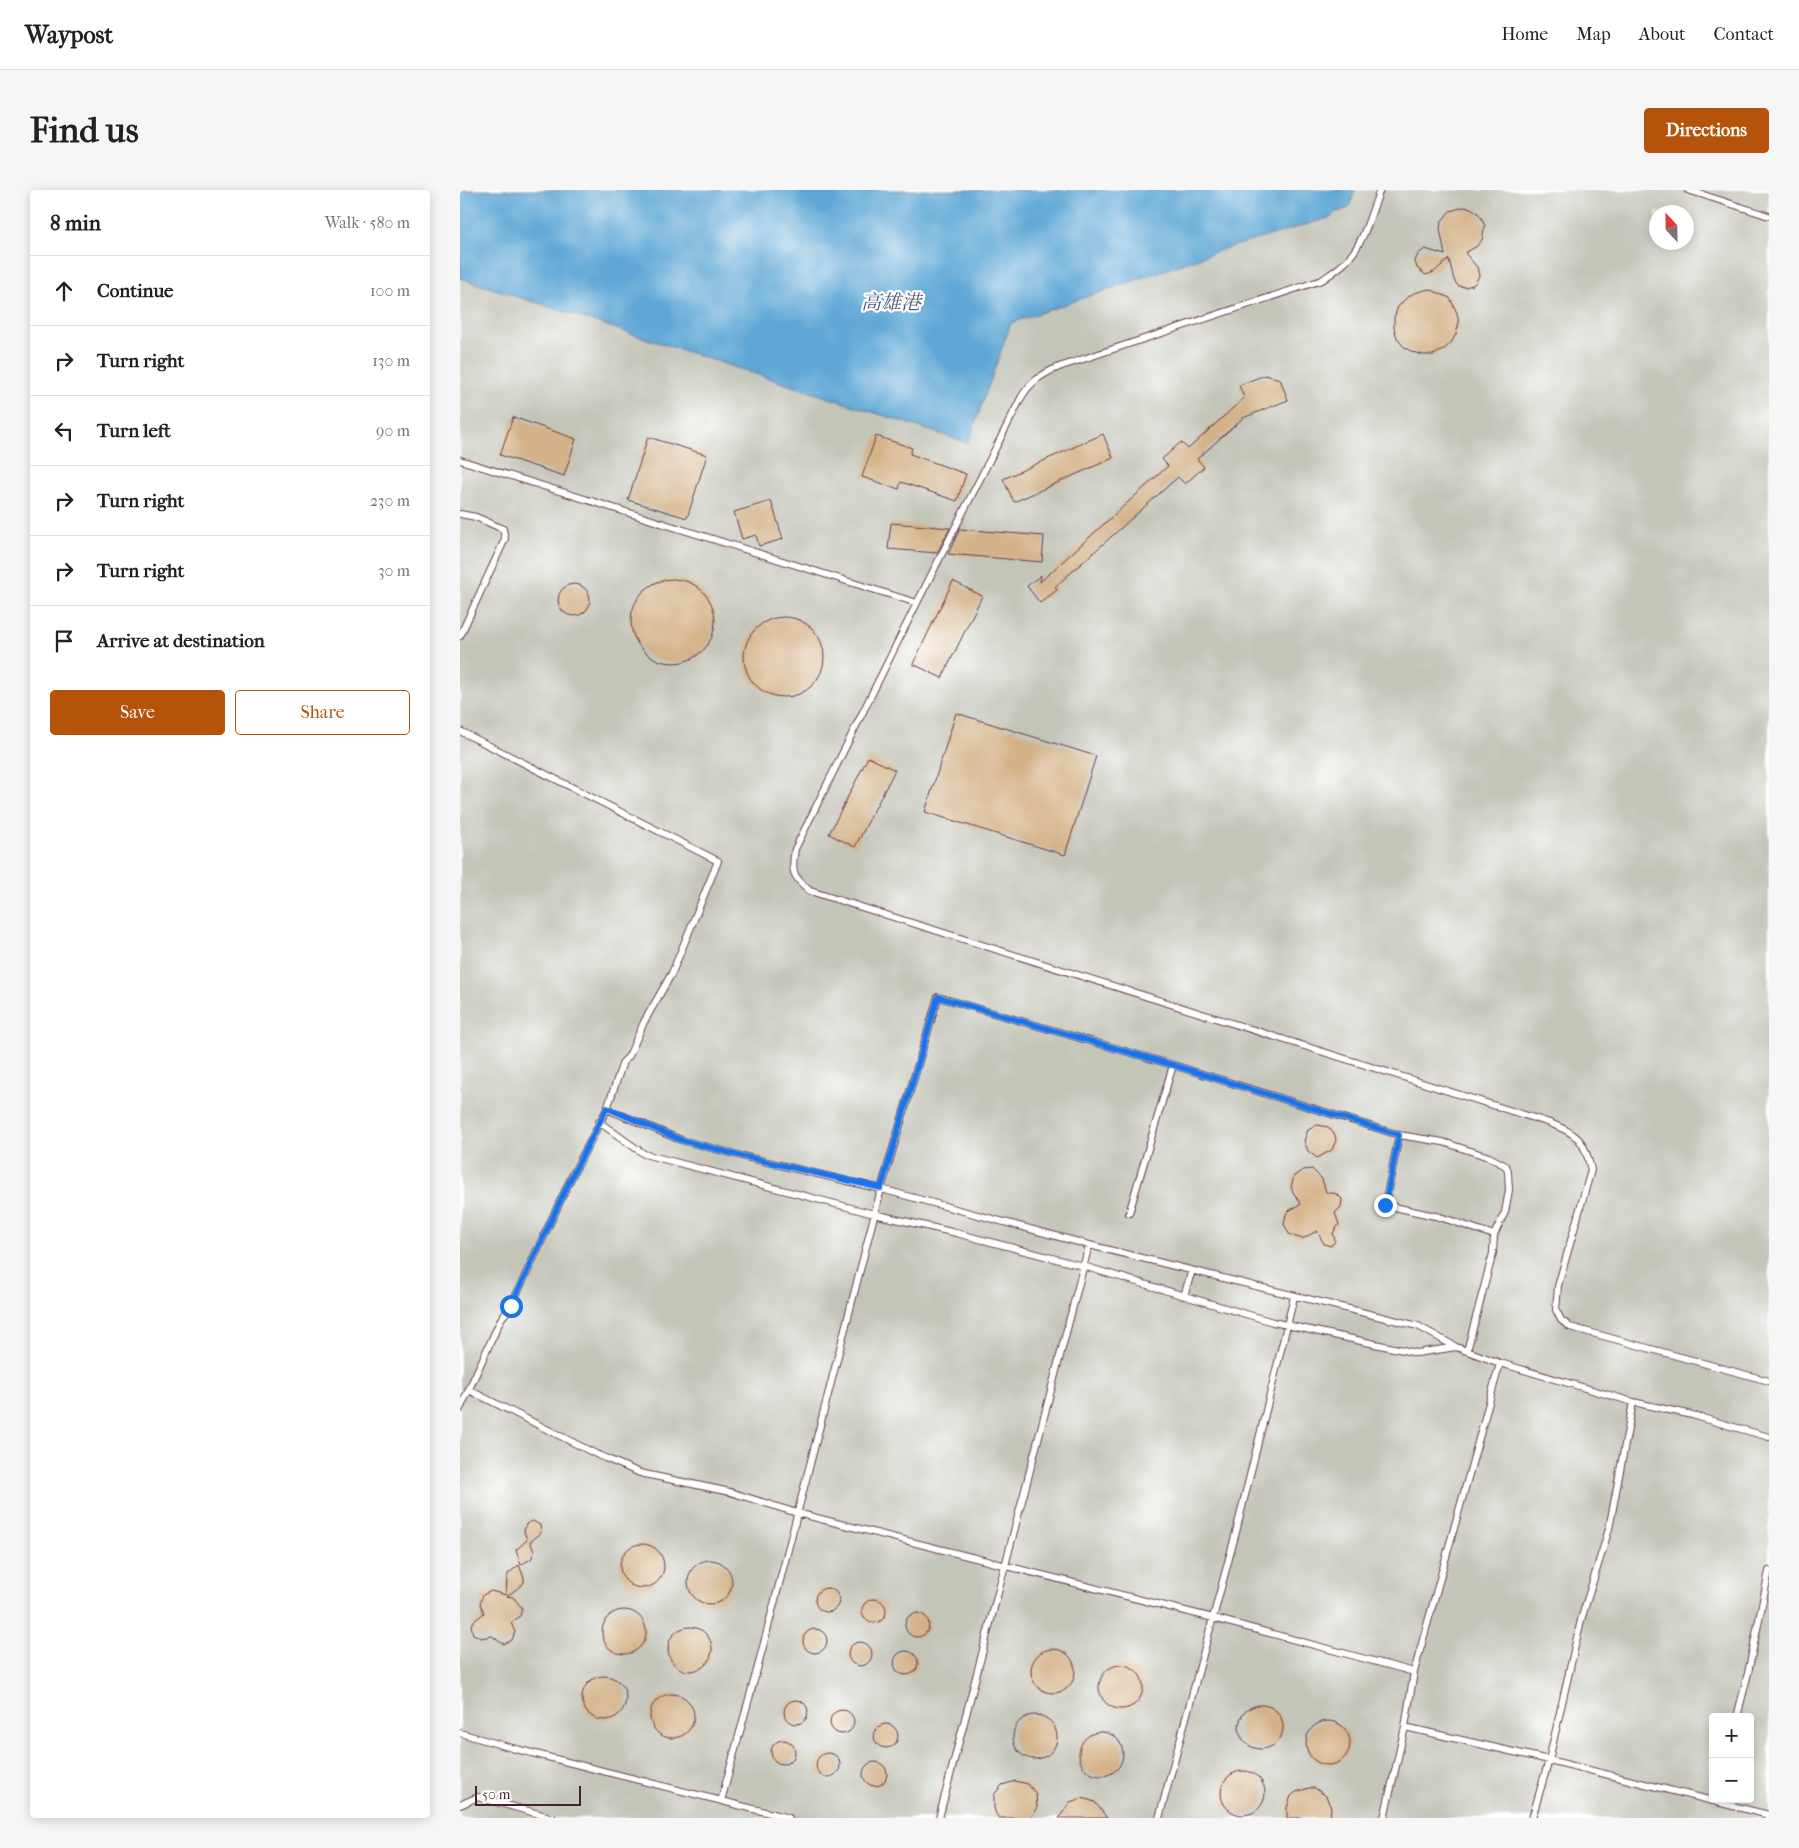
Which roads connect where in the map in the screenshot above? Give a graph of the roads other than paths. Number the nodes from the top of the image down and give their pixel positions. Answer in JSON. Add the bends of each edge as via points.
{"nodes":[{"id":1,"x":1380,"y":190,"type":"edge"},
{"id":2,"x":1688,"y":190,"type":"edge"},
{"id":3,"x":1769,"y":216,"type":"edge"},
{"id":4,"x":460,"y":460,"type":"edge"},
{"id":5,"x":460,"y":514,"type":"edge"},
{"id":6,"x":917,"y":603,"type":"junction"},
{"id":7,"x":460,"y":636,"type":"edge"},
{"id":8,"x":460,"y":731,"type":"edge"},
{"id":9,"x":1173,"y":1065,"type":"junction"},
{"id":10,"x":607,"y":1108,"type":"junction"},
{"id":11,"x":599,"y":1122,"type":"junction"},
{"id":12,"x":1399,"y":1135,"type":"junction"},
{"id":13,"x":881,"y":1188,"type":"junction"},
{"id":14,"x":1129,"y":1213,"type":"dead end"},
{"id":15,"x":874,"y":1214,"type":"junction"},
{"id":16,"x":1494,"y":1236,"type":"junction"},
{"id":17,"x":1089,"y":1245,"type":"junction"},
{"id":18,"x":1083,"y":1266,"type":"junction"},
{"id":19,"x":1192,"y":1270,"type":"junction"},
{"id":20,"x":1184,"y":1296,"type":"junction"},
{"id":21,"x":1294,"y":1297,"type":"junction"},
{"id":22,"x":1288,"y":1325,"type":"junction"},
{"id":23,"x":1456,"y":1347,"type":"junction"},
{"id":24,"x":1467,"y":1351,"type":"junction"},
{"id":25,"x":1500,"y":1363,"type":"junction"},
{"id":26,"x":1769,"y":1381,"type":"edge"},
{"id":27,"x":469,"y":1390,"type":"junction"},
{"id":28,"x":1633,"y":1402,"type":"junction"},
{"id":29,"x":460,"y":1409,"type":"edge"},
{"id":30,"x":1769,"y":1437,"type":"edge"},
{"id":31,"x":797,"y":1512,"type":"junction"},
{"id":32,"x":1004,"y":1564,"type":"junction"},
{"id":33,"x":1769,"y":1571,"type":"edge"},
{"id":34,"x":1213,"y":1618,"type":"junction"},
{"id":35,"x":1414,"y":1672,"type":"junction"},
{"id":36,"x":1738,"y":1713,"type":"edge"},
{"id":37,"x":1405,"y":1727,"type":"junction"},
{"id":38,"x":460,"y":1733,"type":"edge"},
{"id":39,"x":1549,"y":1760,"type":"junction"},
{"id":40,"x":1709,"y":1798,"type":"edge"},
{"id":41,"x":721,"y":1801,"type":"junction"},
{"id":42,"x":1726,"y":1803,"type":"edge"},
{"id":43,"x":460,"y":1805,"type":"edge"},
{"id":44,"x":1769,"y":1816,"type":"edge"},
{"id":45,"x":553,"y":1818,"type":"edge"},
{"id":46,"x":789,"y":1818,"type":"edge"},
{"id":47,"x":939,"y":1818,"type":"edge"},
{"id":48,"x":1159,"y":1818,"type":"edge"},
{"id":49,"x":1384,"y":1818,"type":"edge"},
{"id":50,"x":1532,"y":1818,"type":"edge"}],
"edges":[{"from":1,"to":6,"type":"lane","via":[[1350,257],[1322,280],[1059,367],[1026,388]]},
{"from":2,"to":3,"type":"lane"},
{"from":4,"to":6,"type":"lane"},
{"from":5,"to":7,"type":"lane","via":[[503,529],[505,539]]},
{"from":6,"to":26,"type":"lane","via":[[795,849],[792,867],[798,881],[810,891],[1540,1120],[1574,1134],[1586,1150],[1591,1170],[1558,1286],[1556,1310],[1561,1320],[1570,1327]]},
{"from":8,"to":10,"type":"lane","via":[[718,861],[672,973],[623,1062]]},
{"from":9,"to":12,"type":"lane"},
{"from":9,"to":13,"type":"lane","via":[[938,997]]},
{"from":9,"to":14,"type":"lane"},
{"from":10,"to":11,"type":"lane"},
{"from":10,"to":13,"type":"lane","via":[[681,1140]]},
{"from":11,"to":15,"type":"lane","via":[[644,1154]]},
{"from":11,"to":27,"type":"lane"},
{"from":12,"to":16,"type":"lane","via":[[1385,1205],[1440,1217]]},
{"from":12,"to":16,"type":"lane","via":[[1443,1142],[1506,1166],[1509,1190]]},
{"from":13,"to":15,"type":"lane"},
{"from":13,"to":17,"type":"lane"},
{"from":15,"to":18,"type":"lane"},
{"from":15,"to":31,"type":"lane"},
{"from":16,"to":24,"type":"lane","via":[[1493,1253]]},
{"from":17,"to":18,"type":"lane"},
{"from":17,"to":19,"type":"lane"},
{"from":18,"to":20,"type":"lane"},
{"from":18,"to":32,"type":"lane"},
{"from":19,"to":20,"type":"lane"},
{"from":19,"to":21,"type":"lane"},
{"from":20,"to":22,"type":"lane"},
{"from":21,"to":22,"type":"lane"},
{"from":21,"to":23,"type":"lane","via":[[1418,1326]]},
{"from":22,"to":23,"type":"lane","via":[[1417,1353]]},
{"from":22,"to":34,"type":"lane"},
{"from":23,"to":24,"type":"lane"},
{"from":24,"to":25,"type":"lane"},
{"from":25,"to":28,"type":"lane"},
{"from":25,"to":35,"type":"lane"},
{"from":27,"to":29,"type":"lane"},
{"from":27,"to":31,"type":"lane","via":[[596,1454],[640,1472],[730,1492]]},
{"from":28,"to":30,"type":"lane"},
{"from":28,"to":39,"type":"lane","via":[[1610,1529],[1581,1620]]},
{"from":31,"to":32,"type":"lane"},
{"from":31,"to":41,"type":"lane"},
{"from":32,"to":34,"type":"lane"},
{"from":32,"to":47,"type":"lane"},
{"from":33,"to":36,"type":"lane"},
{"from":34,"to":35,"type":"lane"},
{"from":34,"to":48,"type":"lane"},
{"from":35,"to":37,"type":"lane"},
{"from":37,"to":39,"type":"lane"},
{"from":37,"to":49,"type":"lane"},
{"from":38,"to":41,"type":"lane"},
{"from":39,"to":40,"type":"lane"},
{"from":39,"to":50,"type":"lane"},
{"from":41,"to":46,"type":"lane"},
{"from":42,"to":44,"type":"lane"},
{"from":43,"to":45,"type":"lane","via":[[478,1797]]}]}
